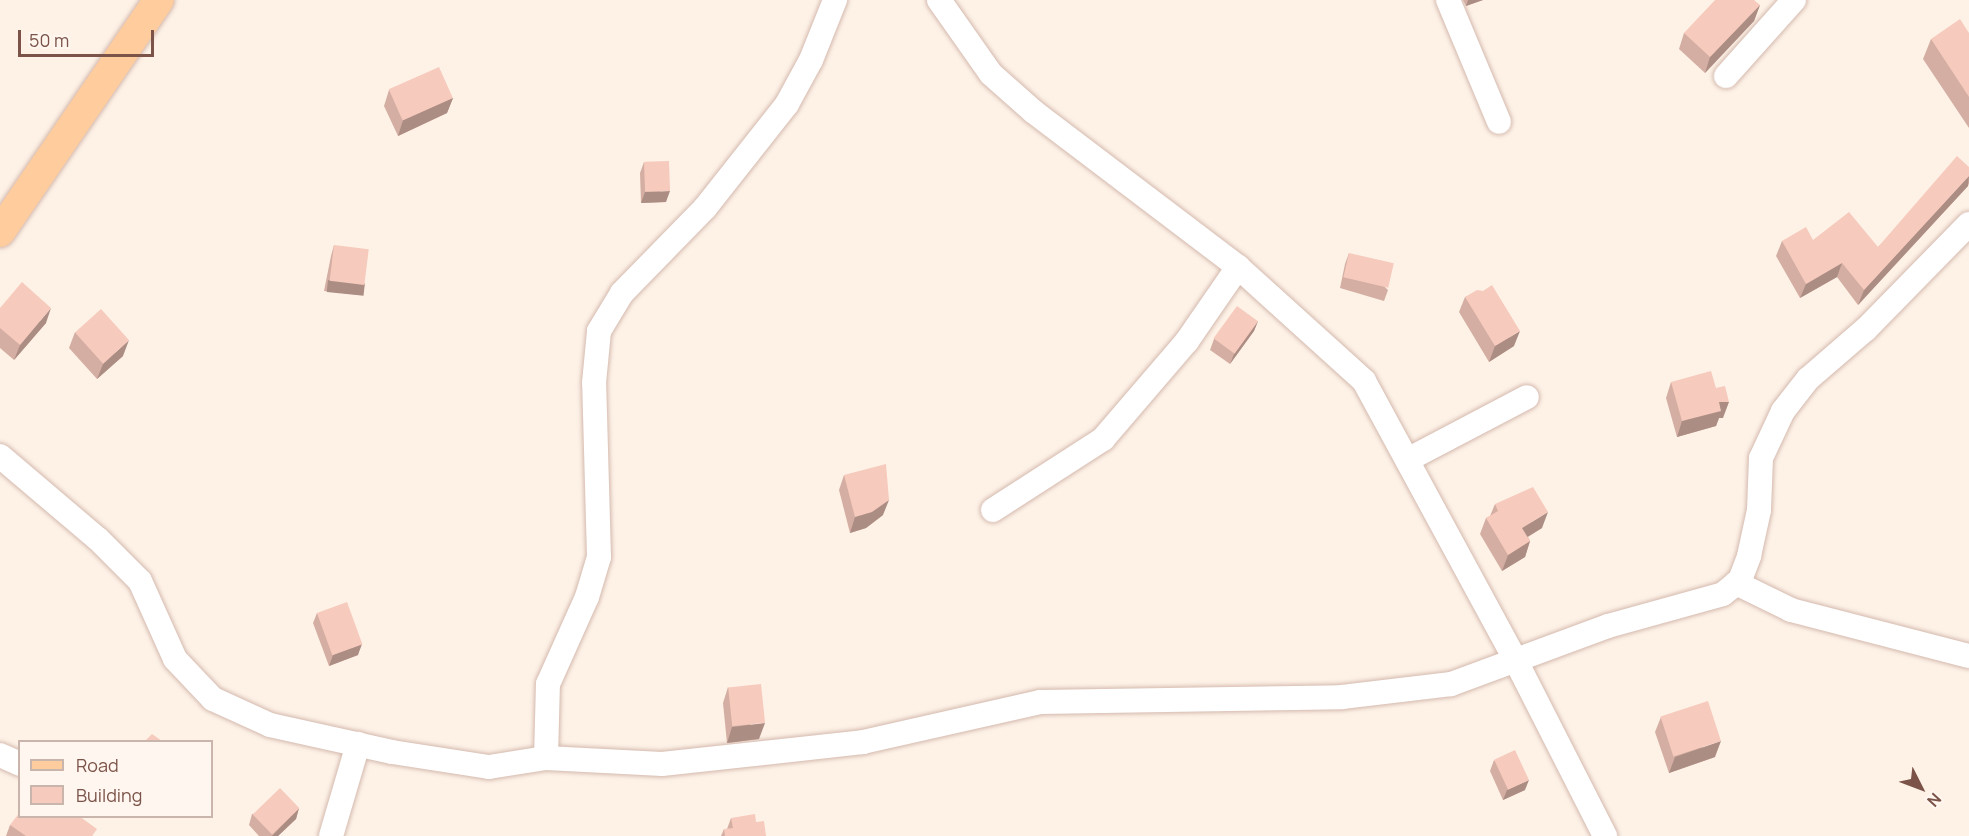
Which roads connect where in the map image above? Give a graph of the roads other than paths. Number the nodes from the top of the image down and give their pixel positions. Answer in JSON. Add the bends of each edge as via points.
{"nodes":[{"id":1,"x":159,"y":0,"type":"edge"},
{"id":2,"x":835,"y":0,"type":"edge"},
{"id":3,"x":939,"y":0,"type":"edge"},
{"id":4,"x":1448,"y":0,"type":"edge"},
{"id":5,"x":1794,"y":0,"type":"edge"},
{"id":6,"x":1726,"y":76,"type":"dead end"},
{"id":7,"x":1499,"y":122,"type":"dead end"},
{"id":8,"x":1969,"y":224,"type":"edge"},
{"id":9,"x":0,"y":232,"type":"edge"},
{"id":10,"x":1238,"y":267,"type":"junction"},
{"id":11,"x":1527,"y":397,"type":"dead end"},
{"id":12,"x":0,"y":456,"type":"edge"},
{"id":13,"x":1409,"y":459,"type":"junction"},
{"id":14,"x":993,"y":510,"type":"dead end"},
{"id":15,"x":1736,"y":583,"type":"junction"},
{"id":16,"x":1969,"y":656,"type":"edge"},
{"id":17,"x":1516,"y":661,"type":"junction"},
{"id":18,"x":358,"y":744,"type":"junction"},
{"id":19,"x":0,"y":755,"type":"edge"},
{"id":20,"x":546,"y":758,"type":"junction"},
{"id":21,"x":18,"y":763,"type":"edge"},
{"id":22,"x":331,"y":836,"type":"edge"},
{"id":23,"x":1605,"y":836,"type":"edge"}],
"edges":[{"from":1,"to":9,"type":"main road"},
{"from":2,"to":20,"type":"street","via":[[811,60],[787,104],[705,208],[622,293],[599,331],[594,383],[599,557],[587,597],[548,684]]},
{"from":3,"to":10,"type":"street","via":[[991,74],[1034,112]]},
{"from":4,"to":7,"type":"street"},
{"from":5,"to":6,"type":"street"},
{"from":8,"to":15,"type":"street","via":[[1866,329],[1808,379],[1783,411],[1761,458],[1759,510],[1749,556]]},
{"from":10,"to":13,"type":"street","via":[[1364,381]]},
{"from":10,"to":14,"type":"street","via":[[1187,341],[1103,439]]},
{"from":11,"to":13,"type":"street"},
{"from":12,"to":18,"type":"street","via":[[98,539],[140,581],[175,660],[213,699],[270,725]]},
{"from":13,"to":17,"type":"street"},
{"from":15,"to":16,"type":"street","via":[[1791,610]]},
{"from":15,"to":17,"type":"street","via":[[1723,594],[1608,626]]},
{"from":17,"to":20,"type":"street","via":[[1451,684],[1342,698],[1040,702],[863,742],[662,764]]},
{"from":17,"to":23,"type":"street"},
{"from":18,"to":20,"type":"street","via":[[489,767]]},
{"from":18,"to":22,"type":"street"},
{"from":19,"to":21,"type":"street"}]}
